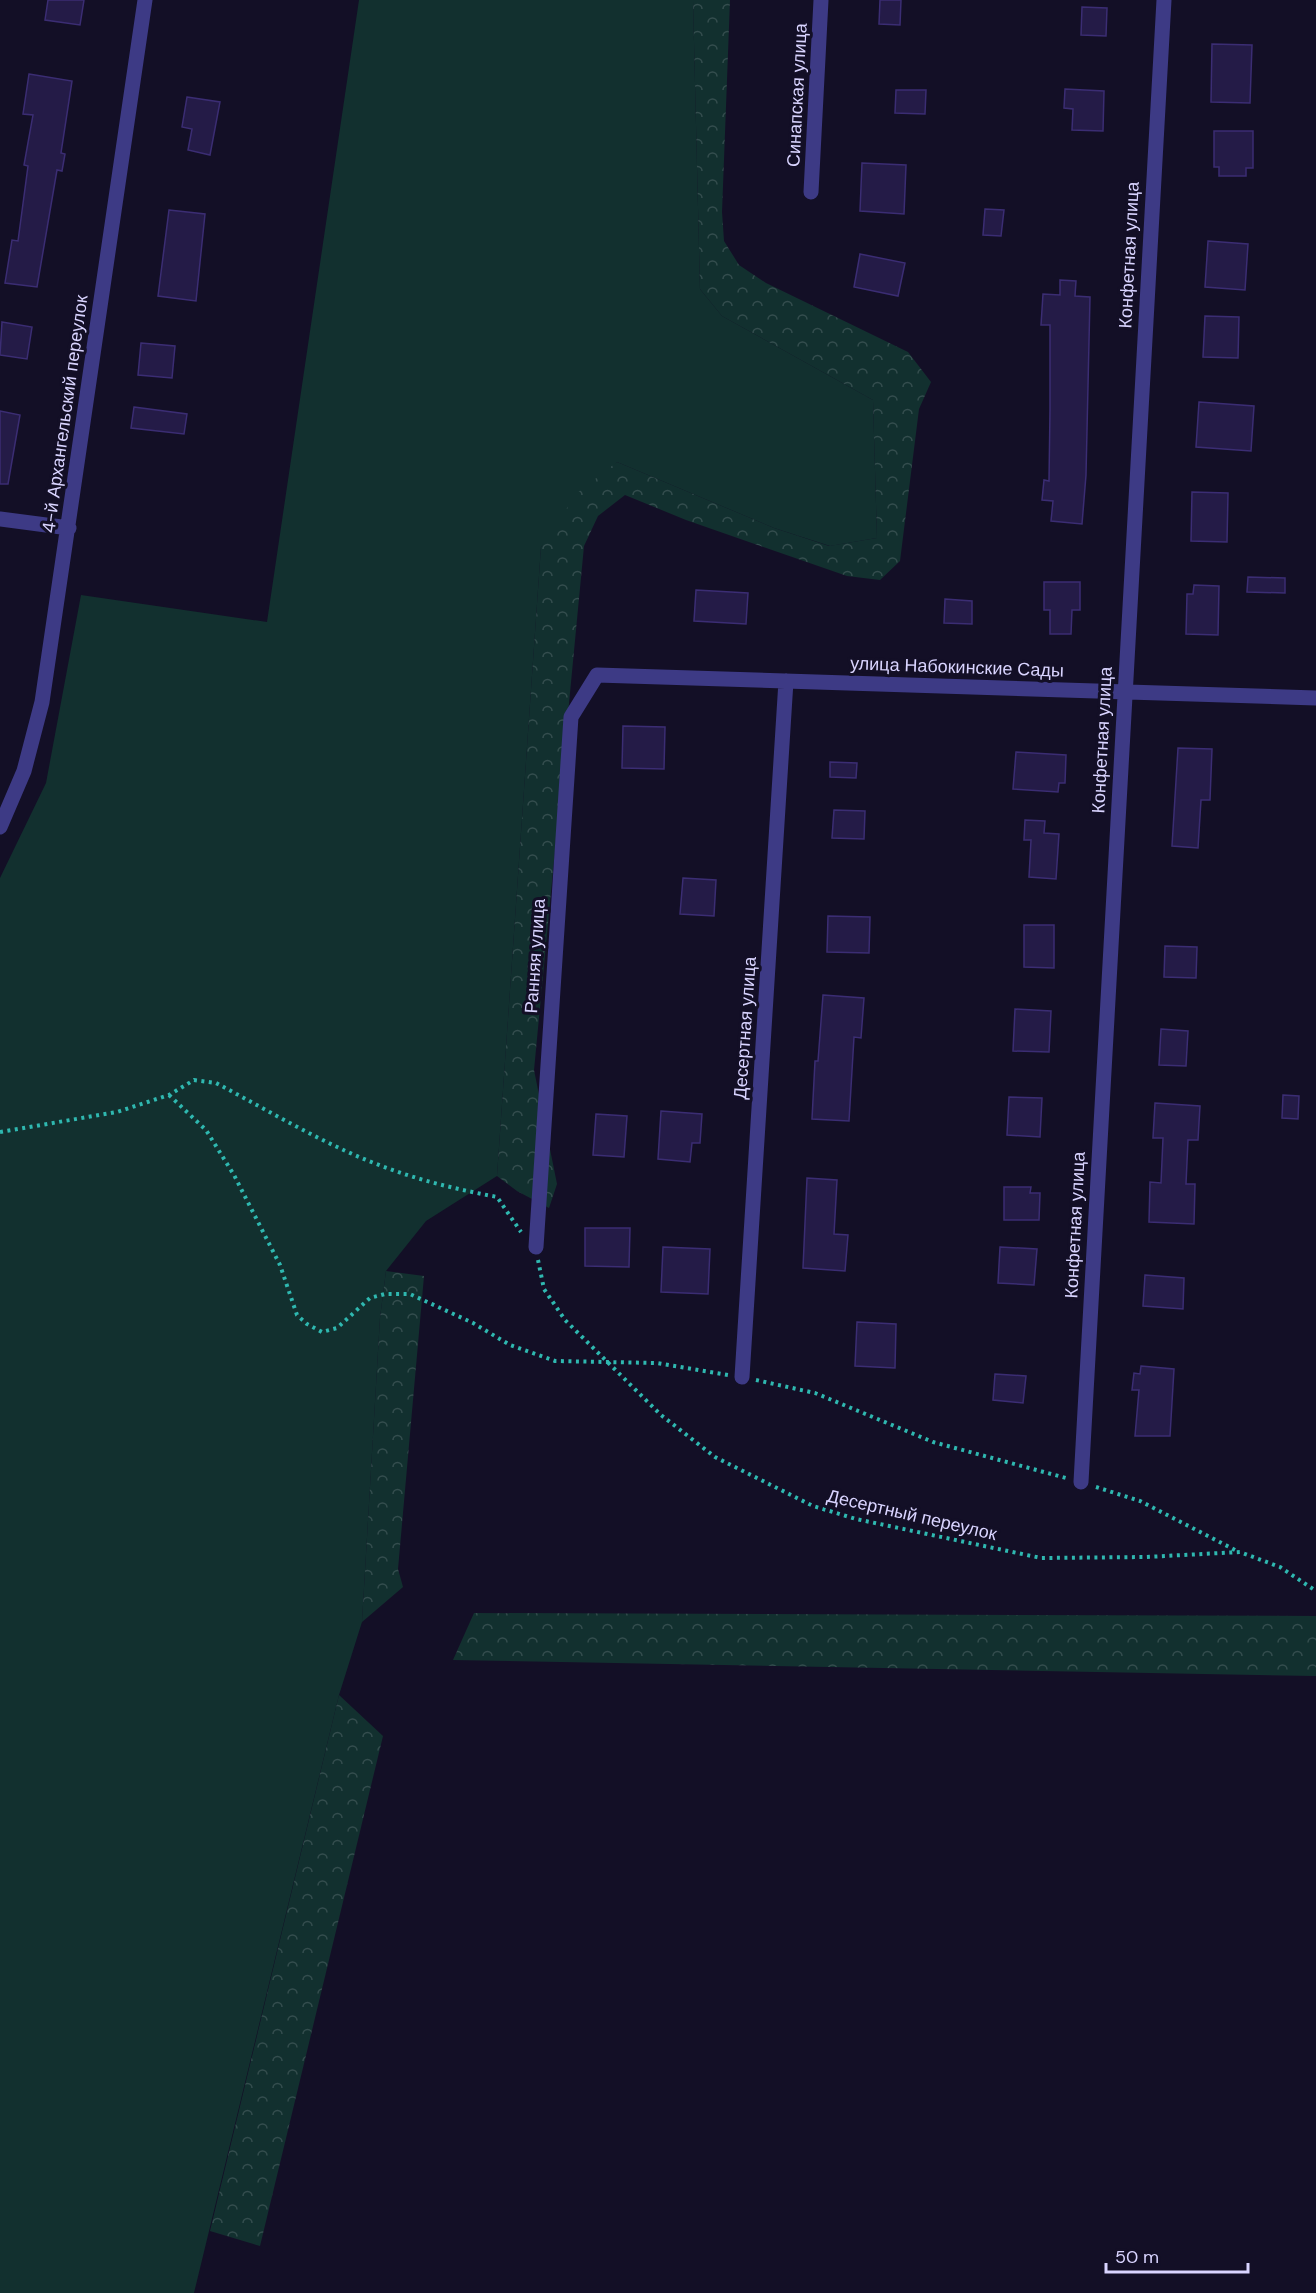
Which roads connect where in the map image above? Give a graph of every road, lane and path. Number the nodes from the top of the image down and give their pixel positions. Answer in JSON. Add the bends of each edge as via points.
{"nodes":[{"id":1,"x":145,"y":0,"type":"edge"},
{"id":2,"x":821,"y":0,"type":"edge"},
{"id":3,"x":1164,"y":0,"type":"edge"},
{"id":4,"x":812,"y":192,"type":"dead end"},
{"id":5,"x":0,"y":519,"type":"edge"},
{"id":6,"x":69,"y":528,"type":"junction"},
{"id":7,"x":597,"y":675,"type":"joint"},
{"id":8,"x":786,"y":681,"type":"junction"},
{"id":9,"x":1124,"y":691,"type":"junction"},
{"id":10,"x":1316,"y":698,"type":"edge"},
{"id":11,"x":0,"y":827,"type":"edge"},
{"id":12,"x":169,"y":1095,"type":"junction"},
{"id":13,"x":0,"y":1132,"type":"edge"},
{"id":14,"x":536,"y":1247,"type":"junction"},
{"id":15,"x":607,"y":1362,"type":"junction"},
{"id":16,"x":742,"y":1377,"type":"junction"},
{"id":17,"x":1081,"y":1482,"type":"junction"},
{"id":18,"x":1240,"y":1552,"type":"junction"},
{"id":19,"x":1316,"y":1591,"type":"edge"}],
"edges":[{"from":1,"to":6,"type":"street","name":"4-й Архангельский переулок"},
{"from":2,"to":4,"type":"street","name":"Синапская улица"},
{"from":3,"to":9,"type":"street","name":"Конфетная улица"},
{"from":5,"to":6,"type":"street"},
{"from":6,"to":11,"type":"street","name":"4-й Архангельский переулок","via":[[34,737]]},
{"from":7,"to":8,"type":"street","name":"улица Набокинские Сады"},
{"from":7,"to":14,"type":"street","name":"Ранняя улица","via":[[571,717]]},
{"from":8,"to":9,"type":"street","name":"улица Набокинские Сады"},
{"from":8,"to":16,"type":"street","name":"Десертная улица"},
{"from":9,"to":10,"type":"street","name":"улица Набокинские Сады"},
{"from":9,"to":17,"type":"street","name":"Конфетная улица"},
{"from":12,"to":13,"type":"path","via":[[117,1112]]},
{"from":12,"to":14,"type":"path","via":[[194,1080],[216,1083],[388,1169],[497,1197],[518,1230]]},
{"from":12,"to":15,"type":"path","via":[[206,1130],[234,1175],[280,1265],[297,1315],[307,1324],[322,1332],[338,1328],[370,1298],[410,1294],[510,1345],[555,1362]]},
{"from":14,"to":15,"type":"path","name":"Десертный переулок","via":[[544,1289],[565,1320]]},
{"from":15,"to":16,"type":"path","via":[[657,1363]]},
{"from":15,"to":18,"type":"path","name":"Десертный переулок","via":[[661,1415],[715,1457],[813,1506],[846,1516],[1041,1558]]},
{"from":16,"to":17,"type":"path","via":[[814,1393],[933,1442]]},
{"from":17,"to":18,"type":"path","via":[[1140,1501]]},
{"from":18,"to":19,"type":"path","name":"Десертный переулок","via":[[1280,1567]]}]}
